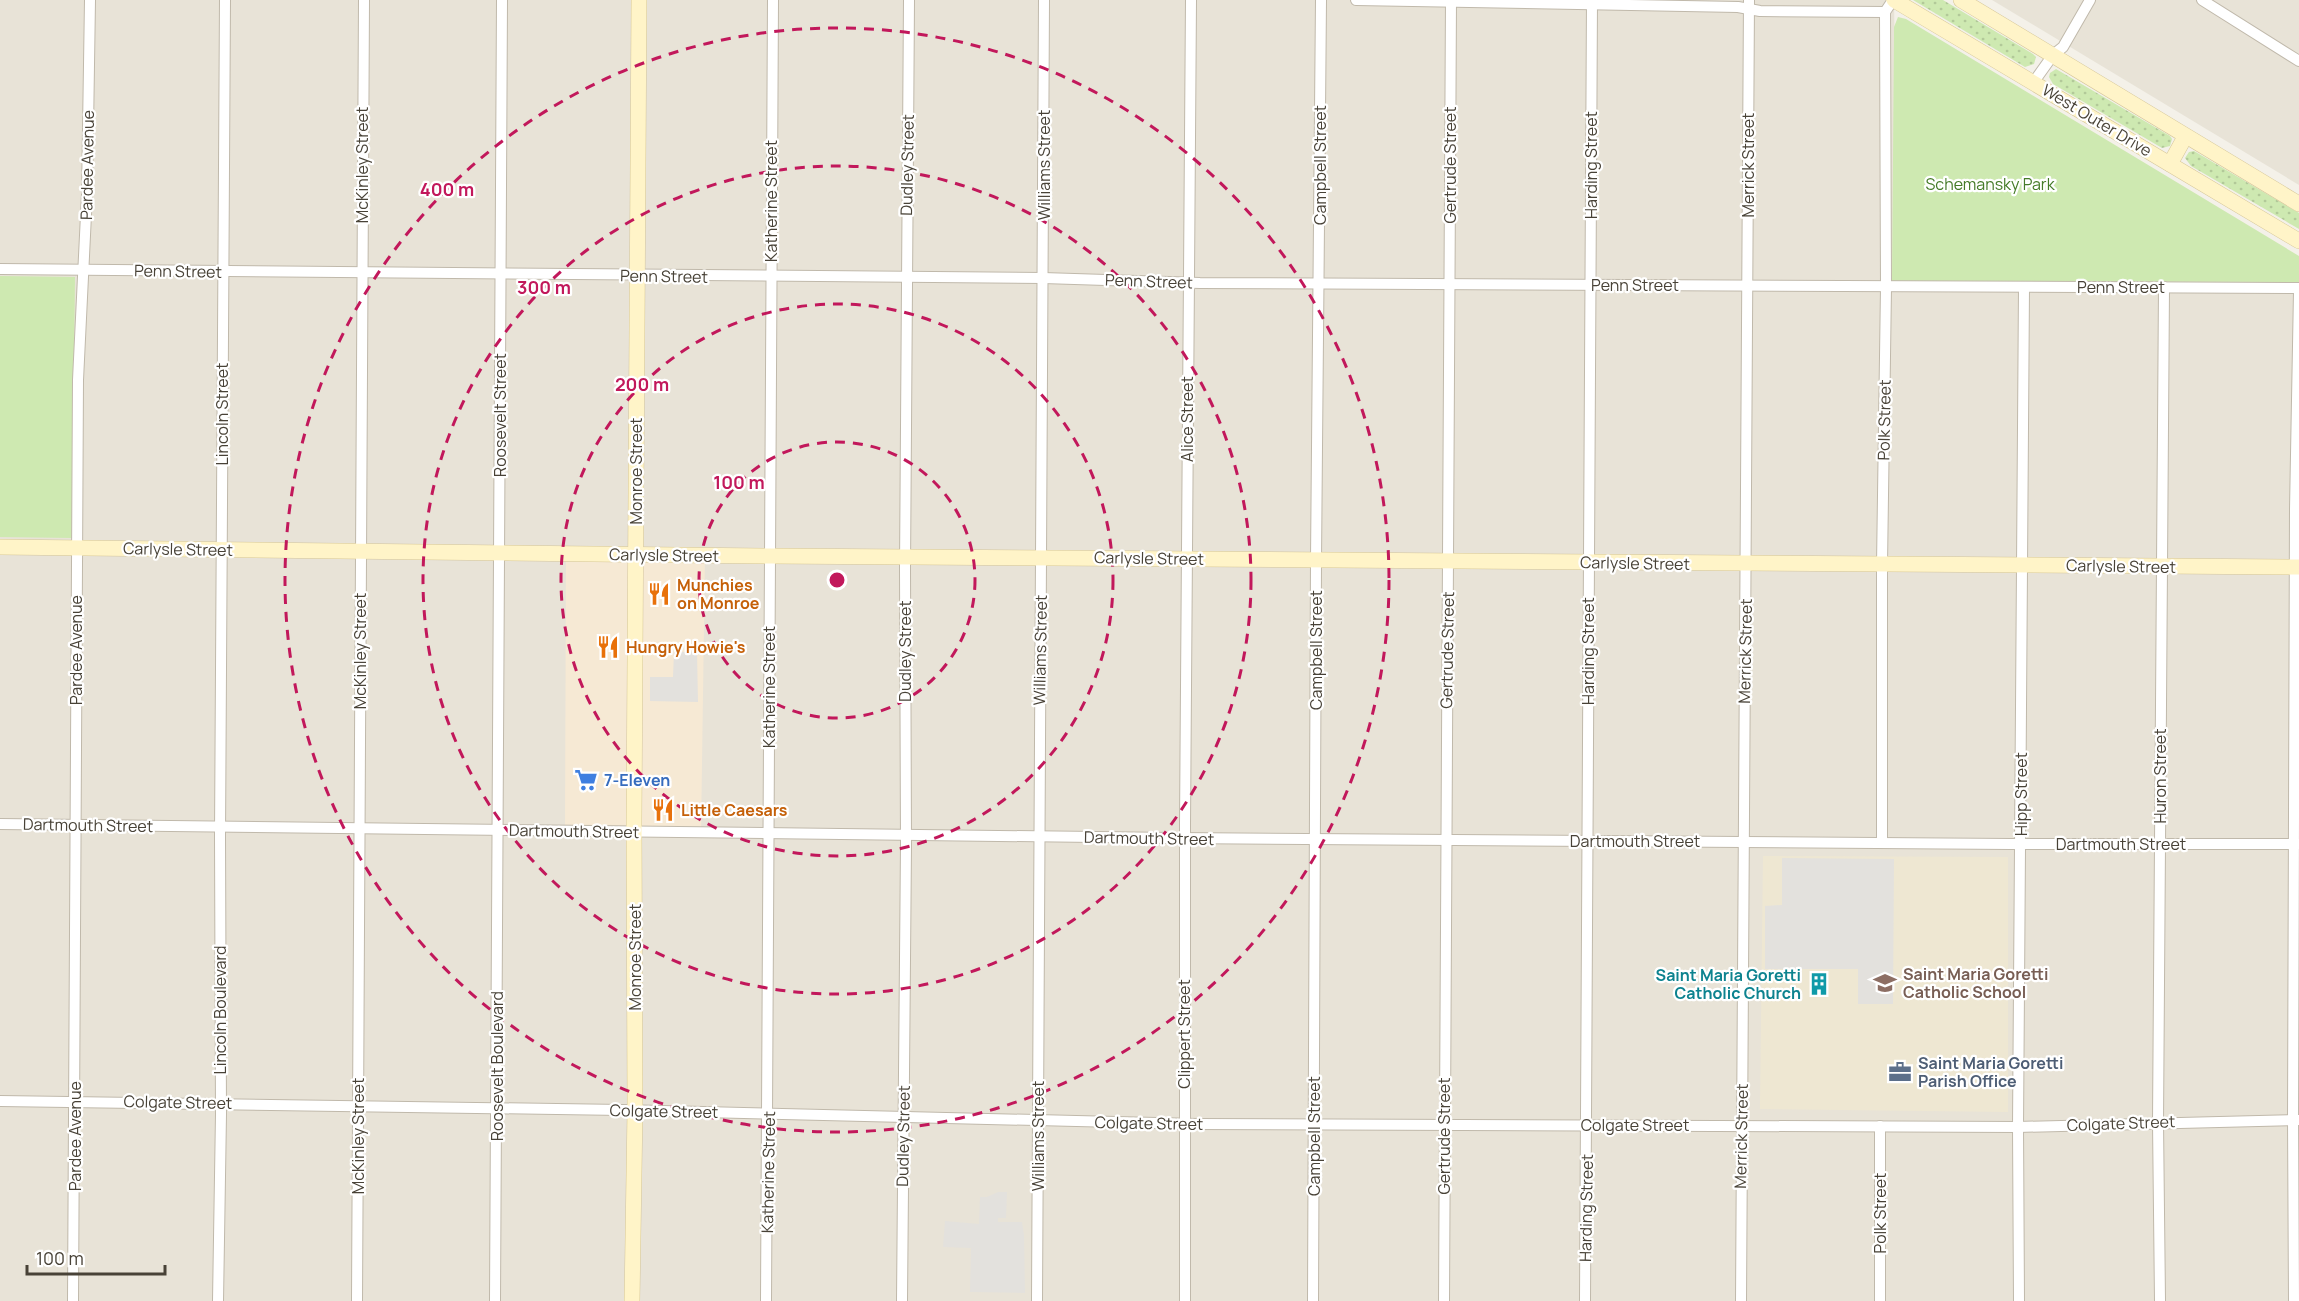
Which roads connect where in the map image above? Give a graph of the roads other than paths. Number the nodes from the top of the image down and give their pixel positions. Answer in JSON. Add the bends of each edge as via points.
{"nodes":[{"id":1,"x":90,"y":0,"type":"edge"},
{"id":2,"x":225,"y":0,"type":"edge"},
{"id":3,"x":364,"y":0,"type":"edge"},
{"id":4,"x":502,"y":0,"type":"edge"},
{"id":5,"x":639,"y":0,"type":"edge"},
{"id":6,"x":773,"y":0,"type":"edge"},
{"id":7,"x":909,"y":0,"type":"edge"},
{"id":8,"x":1044,"y":0,"type":"edge"},
{"id":9,"x":1191,"y":0,"type":"edge"},
{"id":10,"x":1321,"y":0,"type":"edge"},
{"id":11,"x":1356,"y":0,"type":"edge"},
{"id":12,"x":1960,"y":0,"type":"edge"},
{"id":13,"x":2090,"y":0,"type":"edge"},
{"id":14,"x":2202,"y":0,"type":"edge"},
{"id":15,"x":1451,"y":1,"type":"edge"},
{"id":16,"x":1592,"y":3,"type":"edge"},
{"id":17,"x":1891,"y":4,"type":"edge"},
{"id":18,"x":1749,"y":5,"type":"edge"},
{"id":19,"x":2053,"y":55,"type":"junction"},
{"id":20,"x":2299,"y":61,"type":"edge"},
{"id":21,"x":2033,"y":82,"type":"junction"},
{"id":22,"x":2186,"y":137,"type":"junction"},
{"id":23,"x":2170,"y":164,"type":"junction"},
{"id":24,"x":2299,"y":204,"type":"edge"},
{"id":25,"x":2299,"y":241,"type":"edge"},
{"id":26,"x":0,"y":269,"type":"edge"},
{"id":27,"x":83,"y":270,"type":"junction"},
{"id":28,"x":223,"y":272,"type":"junction"},
{"id":29,"x":362,"y":273,"type":"junction"},
{"id":30,"x":500,"y":275,"type":"junction"},
{"id":31,"x":637,"y":276,"type":"junction"},
{"id":32,"x":771,"y":277,"type":"junction"},
{"id":33,"x":906,"y":278,"type":"junction"},
{"id":34,"x":1043,"y":278,"type":"junction"},
{"id":35,"x":1188,"y":282,"type":"junction"},
{"id":36,"x":1318,"y":283,"type":"junction"},
{"id":37,"x":1449,"y":284,"type":"junction"},
{"id":38,"x":1590,"y":285,"type":"junction"},
{"id":39,"x":1748,"y":285,"type":"junction"},
{"id":40,"x":1886,"y":287,"type":"junction"},
{"id":41,"x":2025,"y":287,"type":"junction"},
{"id":42,"x":2164,"y":287,"type":"junction"},
{"id":43,"x":2299,"y":290,"type":"edge"},
{"id":44,"x":0,"y":547,"type":"edge"},
{"id":45,"x":77,"y":548,"type":"junction"},
{"id":46,"x":221,"y":550,"type":"junction"},
{"id":47,"x":360,"y":551,"type":"junction"},
{"id":48,"x":500,"y":553,"type":"junction"},
{"id":49,"x":636,"y":554,"type":"junction"},
{"id":50,"x":770,"y":556,"type":"junction"},
{"id":51,"x":905,"y":557,"type":"junction"},
{"id":52,"x":1041,"y":558,"type":"junction"},
{"id":53,"x":1187,"y":559,"type":"junction"},
{"id":54,"x":1316,"y":560,"type":"junction"},
{"id":55,"x":1448,"y":561,"type":"junction"},
{"id":56,"x":1588,"y":562,"type":"junction"},
{"id":57,"x":1746,"y":564,"type":"junction"},
{"id":58,"x":1882,"y":565,"type":"junction"},
{"id":59,"x":2022,"y":565,"type":"junction"},
{"id":60,"x":2161,"y":567,"type":"junction"},
{"id":61,"x":2297,"y":567,"type":"edge"},
{"id":62,"x":0,"y":824,"type":"edge"},
{"id":63,"x":74,"y":825,"type":"junction"},
{"id":64,"x":220,"y":827,"type":"junction"},
{"id":65,"x":360,"y":828,"type":"junction"},
{"id":66,"x":497,"y":830,"type":"junction"},
{"id":67,"x":634,"y":832,"type":"junction"},
{"id":68,"x":768,"y":833,"type":"junction"},
{"id":69,"x":906,"y":835,"type":"junction"},
{"id":70,"x":1039,"y":836,"type":"junction"},
{"id":71,"x":1185,"y":838,"type":"junction"},
{"id":72,"x":1316,"y":839,"type":"junction"},
{"id":73,"x":1446,"y":840,"type":"junction"},
{"id":74,"x":1588,"y":841,"type":"junction"},
{"id":75,"x":1743,"y":842,"type":"junction"},
{"id":76,"x":1882,"y":843,"type":"junction"},
{"id":77,"x":2020,"y":844,"type":"junction"},
{"id":78,"x":2160,"y":844,"type":"junction"},
{"id":79,"x":2297,"y":844,"type":"edge"},
{"id":80,"x":0,"y":1101,"type":"edge"},
{"id":81,"x":75,"y":1101,"type":"junction"},
{"id":82,"x":221,"y":1103,"type":"junction"},
{"id":83,"x":359,"y":1105,"type":"junction"},
{"id":84,"x":497,"y":1108,"type":"junction"},
{"id":85,"x":635,"y":1110,"type":"junction"},
{"id":86,"x":768,"y":1113,"type":"junction"},
{"id":87,"x":904,"y":1117,"type":"junction"},
{"id":88,"x":1039,"y":1120,"type":"junction"},
{"id":89,"x":2296,"y":1120,"type":"edge"},
{"id":90,"x":2158,"y":1122,"type":"junction"},
{"id":91,"x":1184,"y":1124,"type":"junction"},
{"id":92,"x":1314,"y":1124,"type":"junction"},
{"id":93,"x":1445,"y":1125,"type":"junction"},
{"id":94,"x":1586,"y":1125,"type":"junction"},
{"id":95,"x":1741,"y":1125,"type":"junction"},
{"id":96,"x":1880,"y":1126,"type":"junction"},
{"id":97,"x":2018,"y":1126,"type":"junction"},
{"id":98,"x":73,"y":1301,"type":"edge"},
{"id":99,"x":218,"y":1301,"type":"edge"},
{"id":100,"x":357,"y":1301,"type":"edge"},
{"id":101,"x":495,"y":1301,"type":"edge"},
{"id":102,"x":632,"y":1301,"type":"edge"},
{"id":103,"x":766,"y":1301,"type":"edge"},
{"id":104,"x":902,"y":1301,"type":"edge"},
{"id":105,"x":1037,"y":1301,"type":"edge"},
{"id":106,"x":1185,"y":1301,"type":"edge"},
{"id":107,"x":1313,"y":1301,"type":"edge"},
{"id":108,"x":1444,"y":1301,"type":"edge"},
{"id":109,"x":1585,"y":1301,"type":"edge"},
{"id":110,"x":1741,"y":1301,"type":"edge"},
{"id":111,"x":1880,"y":1301,"type":"edge"},
{"id":112,"x":2019,"y":1301,"type":"edge"},
{"id":113,"x":2160,"y":1301,"type":"edge"},
{"id":114,"x":2294,"y":1301,"type":"edge"}],
"edges":[{"from":1,"to":27,"type":"street","name":"Pardee Avenue"},
{"from":2,"to":28,"type":"street","name":"Lincoln Street"},
{"from":3,"to":29,"type":"street","name":"McKinley Street"},
{"from":4,"to":30,"type":"street","name":"Roosevelt Street"},
{"from":5,"to":31,"type":"street","name":"Monroe Street"},
{"from":6,"to":32,"type":"street","name":"Katherine Street"},
{"from":7,"to":33,"type":"street","name":"Dudley Street"},
{"from":8,"to":34,"type":"street","name":"Williams Street"},
{"from":9,"to":35,"type":"street","name":"Alice Street"},
{"from":10,"to":36,"type":"street","name":"Campbell Street"},
{"from":11,"to":15,"type":"street"},
{"from":12,"to":19,"type":"street","name":"West Outer Drive"},
{"from":13,"to":19,"type":"street","via":[[2063,47]]},
{"from":14,"to":20,"type":"street"},
{"from":15,"to":16,"type":"street"},
{"from":15,"to":37,"type":"street","name":"Gertrude Street"},
{"from":16,"to":18,"type":"street"},
{"from":16,"to":38,"type":"street","name":"Harding Street"},
{"from":17,"to":18,"type":"street","via":[[1760,11]]},
{"from":17,"to":21,"type":"street","name":"West Outer Drive"},
{"from":17,"to":40,"type":"street","name":"Polk Street"},
{"from":18,"to":39,"type":"street","name":"Merrick Street"},
{"from":19,"to":21,"type":"street"},
{"from":19,"to":22,"type":"street","name":"West Outer Drive"},
{"from":21,"to":23,"type":"street","name":"West Outer Drive"},
{"from":22,"to":23,"type":"street"},
{"from":22,"to":24,"type":"street","name":"West Outer Drive"},
{"from":23,"to":25,"type":"street","name":"West Outer Drive"},
{"from":26,"to":27,"type":"street","name":"Penn Street"},
{"from":27,"to":28,"type":"street","name":"Penn Street"},
{"from":27,"to":45,"type":"street","name":"Pardee Avenue"},
{"from":28,"to":29,"type":"street","name":"Penn Street"},
{"from":28,"to":46,"type":"street","name":"Lincoln Street"},
{"from":29,"to":30,"type":"street","name":"Penn Street"},
{"from":29,"to":47,"type":"street","name":"McKinley Street"},
{"from":30,"to":31,"type":"street","name":"Penn Street"},
{"from":30,"to":48,"type":"street","name":"Roosevelt Street"},
{"from":31,"to":32,"type":"street","name":"Penn Street"},
{"from":31,"to":49,"type":"street","name":"Monroe Street"},
{"from":32,"to":33,"type":"street","name":"Penn Street"},
{"from":32,"to":50,"type":"street","name":"Katherine Street"},
{"from":33,"to":34,"type":"street","name":"Penn Street"},
{"from":33,"to":51,"type":"street","name":"Dudley Street"},
{"from":34,"to":35,"type":"street","name":"Penn Street"},
{"from":34,"to":52,"type":"street","name":"Williams Street"},
{"from":35,"to":36,"type":"street","name":"Penn Street"},
{"from":35,"to":53,"type":"street","name":"Alice Street"},
{"from":36,"to":37,"type":"street","name":"Penn Street"},
{"from":36,"to":54,"type":"street","name":"Campbell Street"},
{"from":37,"to":38,"type":"street","name":"Penn Street"},
{"from":37,"to":55,"type":"street","name":"Gertrude Street"},
{"from":38,"to":39,"type":"street","name":"Penn Street"},
{"from":38,"to":56,"type":"street","name":"Harding Street"},
{"from":39,"to":40,"type":"street","name":"Penn Street"},
{"from":39,"to":57,"type":"street","name":"Merrick Street"},
{"from":40,"to":41,"type":"street","name":"Penn Street"},
{"from":40,"to":58,"type":"street","name":"Polk Street"},
{"from":41,"to":42,"type":"street","name":"Penn Street"},
{"from":41,"to":59,"type":"street","name":"Hipp Street"},
{"from":42,"to":43,"type":"street","name":"Penn Street"},
{"from":42,"to":60,"type":"street","name":"Huron Street"},
{"from":43,"to":61,"type":"street"},
{"from":44,"to":45,"type":"street","name":"Carlysle Street"},
{"from":45,"to":46,"type":"street","name":"Carlysle Street"},
{"from":45,"to":63,"type":"street","name":"Pardee Avenue"},
{"from":46,"to":47,"type":"street","name":"Carlysle Street"},
{"from":46,"to":64,"type":"street","name":"Lincoln Street"},
{"from":47,"to":48,"type":"street","name":"Carlysle Street"},
{"from":47,"to":65,"type":"street","name":"McKinley Street"},
{"from":48,"to":49,"type":"street","name":"Carlysle Street"},
{"from":48,"to":66,"type":"street","name":"Roosevelt Street"},
{"from":49,"to":50,"type":"street","name":"Carlysle Street"},
{"from":49,"to":67,"type":"street","name":"Monroe Street"},
{"from":50,"to":51,"type":"street","name":"Carlysle Street"},
{"from":50,"to":68,"type":"street","name":"Katherine Street"},
{"from":51,"to":52,"type":"street","name":"Carlysle Street"},
{"from":51,"to":69,"type":"street","name":"Dudley Street"},
{"from":52,"to":53,"type":"street","name":"Carlysle Street"},
{"from":52,"to":70,"type":"street","name":"Williams Street"},
{"from":53,"to":54,"type":"street","name":"Carlysle Street"},
{"from":53,"to":71,"type":"street","name":"Alice Street"},
{"from":54,"to":55,"type":"street","name":"Carlysle Street"},
{"from":54,"to":72,"type":"street","name":"Campbell Street"},
{"from":55,"to":56,"type":"street","name":"Carlysle Street"},
{"from":55,"to":73,"type":"street","name":"Gertrude Street"},
{"from":56,"to":57,"type":"street","name":"Carlysle Street"},
{"from":56,"to":74,"type":"street","name":"Harding Street"},
{"from":57,"to":58,"type":"street","name":"Carlysle Street"},
{"from":57,"to":75,"type":"street","name":"Merrick Street"},
{"from":58,"to":59,"type":"street","name":"Carlysle Street"},
{"from":58,"to":76,"type":"street","name":"Polk Street"},
{"from":59,"to":60,"type":"street","name":"Carlysle Street"},
{"from":59,"to":77,"type":"street","name":"Hipp Street"},
{"from":60,"to":61,"type":"street","name":"Carlysle Street"},
{"from":60,"to":78,"type":"street","name":"Huron Street"},
{"from":61,"to":79,"type":"street"},
{"from":62,"to":63,"type":"street","name":"Dartmouth Street"},
{"from":63,"to":64,"type":"street","name":"Dartmouth Street"},
{"from":63,"to":81,"type":"street","name":"Pardee Avenue"},
{"from":64,"to":65,"type":"street","name":"Dartmouth Street"},
{"from":64,"to":82,"type":"street","name":"Lincoln Boulevard"},
{"from":65,"to":66,"type":"street","name":"Dartmouth Street"},
{"from":65,"to":83,"type":"street","name":"McKinley Street"},
{"from":66,"to":67,"type":"street","name":"Dartmouth Street"},
{"from":66,"to":84,"type":"street","name":"Roosevelt Boulevard"},
{"from":67,"to":68,"type":"street","name":"Dartmouth Street"},
{"from":67,"to":85,"type":"street","name":"Monroe Street"},
{"from":68,"to":69,"type":"street","name":"Dartmouth Street"},
{"from":68,"to":86,"type":"street","name":"Katherine Street"},
{"from":69,"to":70,"type":"street","name":"Dartmouth Street"},
{"from":69,"to":87,"type":"street","name":"Dudley Street"},
{"from":70,"to":71,"type":"street","name":"Dartmouth Street"},
{"from":70,"to":88,"type":"street","name":"Williams Street"},
{"from":71,"to":72,"type":"street","name":"Dartmouth Street"},
{"from":71,"to":91,"type":"street","name":"Clippert Street"},
{"from":72,"to":73,"type":"street","name":"Dartmouth Street"},
{"from":72,"to":92,"type":"street","name":"Campbell Street"},
{"from":73,"to":74,"type":"street","name":"Dartmouth Street"},
{"from":73,"to":93,"type":"street","name":"Gertrude Street"},
{"from":74,"to":75,"type":"street","name":"Dartmouth Street"},
{"from":74,"to":94,"type":"street","name":"Harding Street"},
{"from":75,"to":76,"type":"street","name":"Dartmouth Street"},
{"from":75,"to":95,"type":"street","name":"Merrick Street"},
{"from":76,"to":77,"type":"street","name":"Dartmouth Street"},
{"from":77,"to":78,"type":"street","name":"Dartmouth Street"},
{"from":77,"to":97,"type":"street","name":"Hipp Street"},
{"from":78,"to":79,"type":"street","name":"Dartmouth Street"},
{"from":78,"to":90,"type":"street","name":"Huron Street"},
{"from":79,"to":89,"type":"street"},
{"from":80,"to":81,"type":"street","name":"Colgate Street"},
{"from":81,"to":82,"type":"street","name":"Colgate Street"},
{"from":81,"to":98,"type":"street","name":"Pardee Avenue"},
{"from":82,"to":83,"type":"street","name":"Colgate Street"},
{"from":82,"to":99,"type":"street","name":"Lincoln Boulevard"},
{"from":83,"to":84,"type":"street","name":"Colgate Street"},
{"from":83,"to":100,"type":"street","name":"McKinley Street"},
{"from":84,"to":85,"type":"street","name":"Colgate Street"},
{"from":84,"to":101,"type":"street","name":"Roosevelt Boulevard"},
{"from":85,"to":86,"type":"street","name":"Colgate Street"},
{"from":85,"to":102,"type":"street","name":"Monroe Street"},
{"from":86,"to":87,"type":"street","name":"Colgate Street"},
{"from":86,"to":103,"type":"street","name":"Katherine Street"},
{"from":87,"to":88,"type":"street","name":"Colgate Street"},
{"from":87,"to":104,"type":"street","name":"Dudley Street"},
{"from":88,"to":91,"type":"street","name":"Colgate Street"},
{"from":88,"to":105,"type":"street","name":"Williams Street"},
{"from":89,"to":90,"type":"street","name":"Colgate Street"},
{"from":89,"to":114,"type":"street"},
{"from":90,"to":97,"type":"street","name":"Colgate Street"},
{"from":90,"to":113,"type":"street","name":"Huron Street"},
{"from":91,"to":92,"type":"street","name":"Colgate Street"},
{"from":91,"to":106,"type":"street","name":"Clippert Street"},
{"from":92,"to":93,"type":"street","name":"Colgate Street"},
{"from":92,"to":107,"type":"street","name":"Campbell Street"},
{"from":93,"to":94,"type":"street","name":"Colgate Street"},
{"from":93,"to":108,"type":"street","name":"Gertrude Street"},
{"from":94,"to":95,"type":"street","name":"Colgate Street"},
{"from":94,"to":109,"type":"street","name":"Harding Street"},
{"from":95,"to":96,"type":"street","name":"Colgate Street"},
{"from":95,"to":110,"type":"street","name":"Merrick Street"},
{"from":96,"to":97,"type":"street","name":"Colgate Street"},
{"from":96,"to":111,"type":"street","name":"Polk Street"},
{"from":97,"to":112,"type":"street","name":"Hipp Street"}]}
